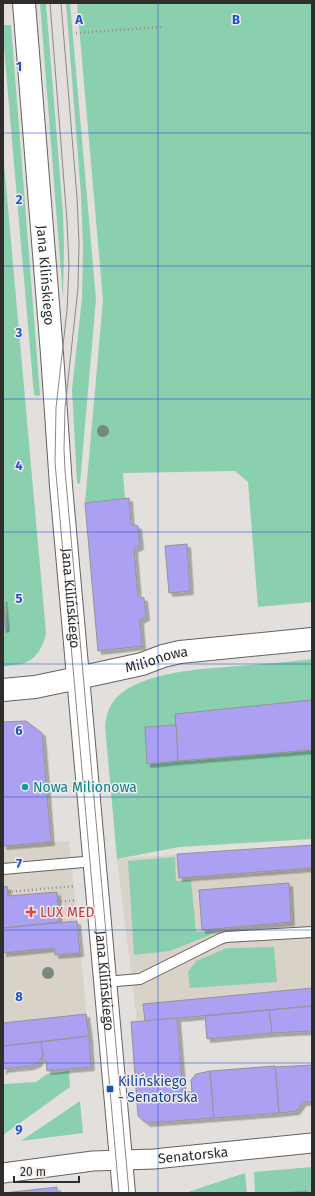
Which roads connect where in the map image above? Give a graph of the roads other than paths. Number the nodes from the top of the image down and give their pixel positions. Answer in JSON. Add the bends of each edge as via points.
{"nodes":[{"id":1,"x":24,"y":3,"type":"edge"},
{"id":2,"x":312,"y":639,"type":"edge"},
{"id":3,"x":78,"y":678,"type":"junction"},
{"id":4,"x":3,"y":690,"type":"edge"},
{"id":5,"x":95,"y":861,"type":"junction"},
{"id":6,"x":3,"y":870,"type":"edge"},
{"id":7,"x":312,"y":932,"type":"edge"},
{"id":8,"x":105,"y":982,"type":"junction"},
{"id":9,"x":312,"y":1143,"type":"edge"},
{"id":10,"x":121,"y":1160,"type":"junction"},
{"id":11,"x":3,"y":1173,"type":"edge"},
{"id":12,"x":124,"y":1193,"type":"edge"}],
"edges":[{"from":1,"to":3,"type":"street","name":"Jana Kilińskiego"},
{"from":2,"to":3,"type":"street","name":"Milionowa","via":[[180,652],[142,664]]},
{"from":3,"to":4,"type":"street","name":"Milionowa"},
{"from":3,"to":5,"type":"street","name":"Jana Kilińskiego"},
{"from":5,"to":6,"type":"lane"},
{"from":5,"to":8,"type":"street","name":"Jana Kilińskiego"},
{"from":7,"to":8,"type":"lane","via":[[226,937],[140,979]]},
{"from":8,"to":10,"type":"street","name":"Jana Kilińskiego"},
{"from":9,"to":10,"type":"street","name":"Senatorska"},
{"from":10,"to":11,"type":"street","name":"Senatorska","via":[[93,1161]]},
{"from":10,"to":12,"type":"street","name":"Jana Kilińskiego"}]}
